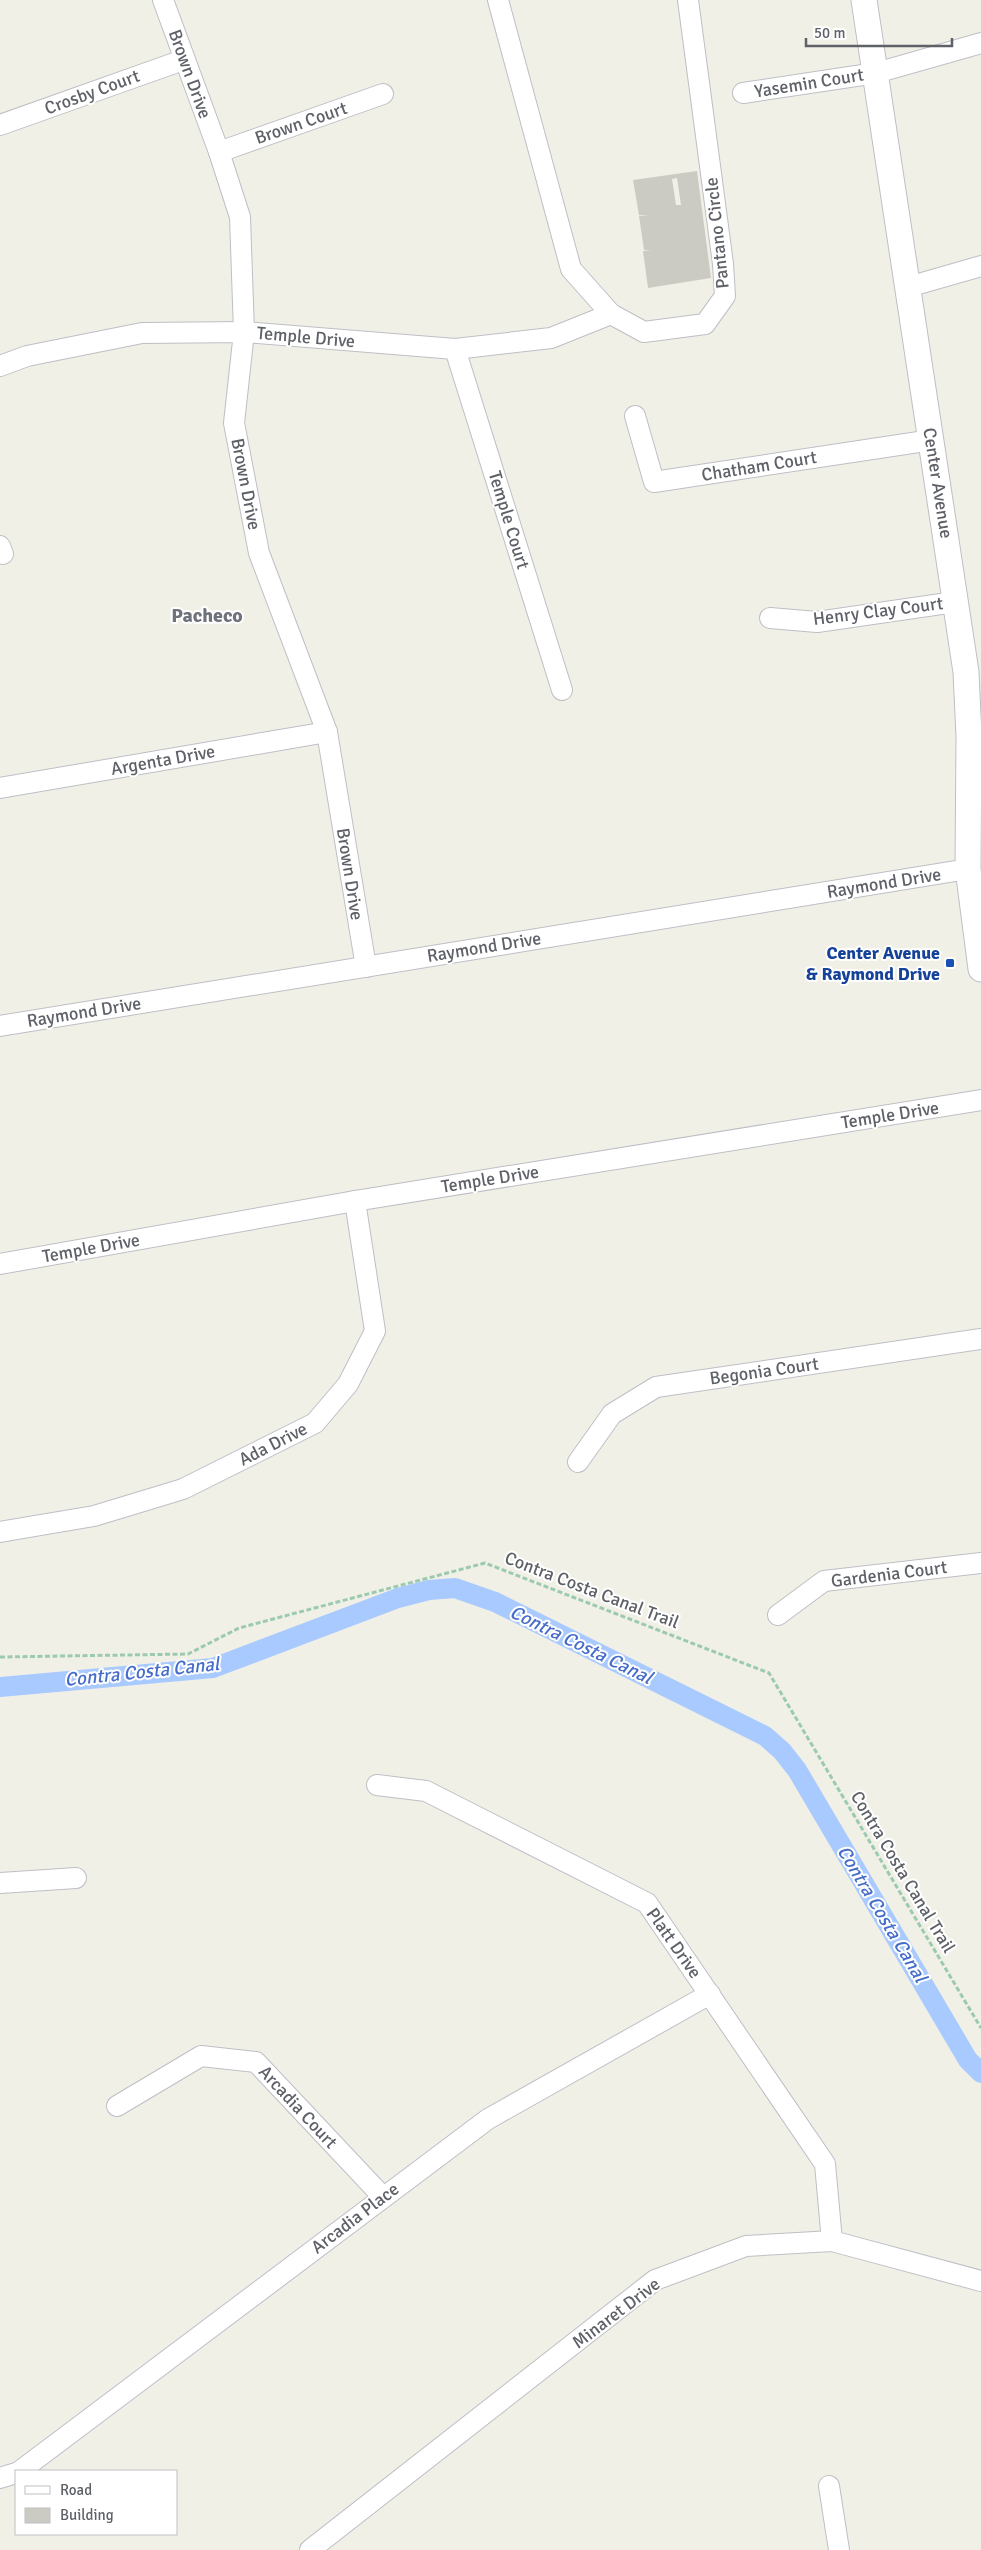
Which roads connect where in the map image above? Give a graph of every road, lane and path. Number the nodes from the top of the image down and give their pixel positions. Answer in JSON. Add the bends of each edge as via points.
{"nodes":[{"id":1,"x":163,"y":0,"type":"edge"},
{"id":2,"x":498,"y":0,"type":"edge"},
{"id":3,"x":688,"y":0,"type":"edge"},
{"id":4,"x":864,"y":0,"type":"edge"},
{"id":5,"x":981,"y":43,"type":"edge"},
{"id":6,"x":183,"y":60,"type":"junction"},
{"id":7,"x":876,"y":73,"type":"junction"},
{"id":8,"x":743,"y":93,"type":"dead end"},
{"id":9,"x":383,"y":94,"type":"dead end"},
{"id":10,"x":0,"y":125,"type":"edge"},
{"id":11,"x":219,"y":152,"type":"junction"},
{"id":12,"x":981,"y":266,"type":"edge"},
{"id":13,"x":908,"y":287,"type":"junction"},
{"id":14,"x":611,"y":314,"type":"junction"},
{"id":15,"x":244,"y":332,"type":"junction"},
{"id":16,"x":455,"y":349,"type":"junction"},
{"id":17,"x":0,"y":366,"type":"edge"},
{"id":18,"x":635,"y":416,"type":"dead end"},
{"id":19,"x":932,"y":440,"type":"junction"},
{"id":20,"x":956,"y":602,"type":"junction"},
{"id":21,"x":770,"y":618,"type":"dead end"},
{"id":22,"x":562,"y":690,"type":"dead end"},
{"id":23,"x":327,"y":732,"type":"junction"},
{"id":24,"x":975,"y":772,"type":"edge"},
{"id":25,"x":0,"y":788,"type":"edge"},
{"id":26,"x":968,"y":869,"type":"junction"},
{"id":27,"x":366,"y":966,"type":"junction"},
{"id":28,"x":981,"y":969,"type":"edge"},
{"id":29,"x":0,"y":1026,"type":"edge"},
{"id":30,"x":981,"y":1100,"type":"edge"},
{"id":31,"x":355,"y":1201,"type":"junction"},
{"id":32,"x":0,"y":1264,"type":"edge"},
{"id":33,"x":981,"y":1339,"type":"edge"},
{"id":34,"x":578,"y":1462,"type":"dead end"},
{"id":35,"x":0,"y":1532,"type":"edge"},
{"id":36,"x":981,"y":1563,"type":"edge"},
{"id":37,"x":778,"y":1614,"type":"dead end"},
{"id":38,"x":0,"y":1657,"type":"edge"},
{"id":39,"x":377,"y":1785,"type":"dead end"},
{"id":40,"x":76,"y":1878,"type":"dead end"},
{"id":41,"x":0,"y":1883,"type":"edge"},
{"id":42,"x":710,"y":1994,"type":"junction"},
{"id":43,"x":981,"y":2028,"type":"edge"},
{"id":44,"x":117,"y":2106,"type":"dead end"},
{"id":45,"x":382,"y":2197,"type":"junction"},
{"id":46,"x":832,"y":2241,"type":"junction"},
{"id":47,"x":981,"y":2281,"type":"edge"},
{"id":48,"x":21,"y":2470,"type":"edge"},
{"id":49,"x":15,"y":2473,"type":"edge"},
{"id":50,"x":0,"y":2478,"type":"edge"},
{"id":51,"x":829,"y":2486,"type":"dead end"},
{"id":52,"x":310,"y":2550,"type":"edge"},
{"id":53,"x":839,"y":2550,"type":"edge"}],
"edges":[{"from":1,"to":6,"type":"street","name":"Brown Drive"},
{"from":2,"to":14,"type":"street","name":"Pantano Circle","via":[[571,269]]},
{"from":3,"to":14,"type":"street","name":"Pantano Circle","via":[[724,264],[725,296],[705,324],[644,332]]},
{"from":4,"to":7,"type":"street","name":"Center Avenue"},
{"from":5,"to":7,"type":"street","name":"Yasemin Court"},
{"from":6,"to":10,"type":"street","name":"Crosby Court"},
{"from":6,"to":11,"type":"street","name":"Brown Drive"},
{"from":7,"to":8,"type":"street","name":"Yasemin Court"},
{"from":7,"to":13,"type":"street","name":"Center Avenue"},
{"from":9,"to":11,"type":"street","name":"Brown Court"},
{"from":11,"to":15,"type":"street","name":"Brown Drive","via":[[240,217]]},
{"from":12,"to":13,"type":"street"},
{"from":13,"to":19,"type":"street","name":"Center Avenue"},
{"from":14,"to":16,"type":"street","name":"Temple Drive","via":[[551,338]]},
{"from":15,"to":16,"type":"street","name":"Temple Drive"},
{"from":15,"to":17,"type":"street","name":"Temple Drive","via":[[142,333],[27,356]]},
{"from":15,"to":23,"type":"street","name":"Brown Drive","via":[[234,423],[259,553]]},
{"from":16,"to":22,"type":"street","name":"Temple Court"},
{"from":18,"to":19,"type":"street","name":"Chatham Court","via":[[654,482]]},
{"from":19,"to":20,"type":"street","name":"Center Avenue"},
{"from":20,"to":21,"type":"street","name":"Henry Clay Court","via":[[816,622]]},
{"from":20,"to":24,"type":"street","name":"Center Avenue"},
{"from":23,"to":25,"type":"street","name":"Argenta Drive"},
{"from":23,"to":27,"type":"street","name":"Brown Drive"},
{"from":24,"to":26,"type":"street","name":"Center Avenue"},
{"from":26,"to":27,"type":"street","name":"Raymond Drive"},
{"from":26,"to":28,"type":"street","name":"Center Avenue"},
{"from":27,"to":29,"type":"street","name":"Raymond Drive"},
{"from":30,"to":31,"type":"street","name":"Temple Drive"},
{"from":31,"to":32,"type":"street","name":"Temple Drive"},
{"from":31,"to":35,"type":"street","name":"Ada Drive","via":[[375,1331],[348,1384],[314,1423],[183,1489],[94,1516]]},
{"from":33,"to":34,"type":"street","name":"Begonia Court","via":[[656,1387],[612,1414]]},
{"from":36,"to":37,"type":"street","name":"Gardenia Court","via":[[824,1581]]},
{"from":38,"to":43,"type":"path","name":"Contra Costa Canal Trail","via":[[188,1654],[239,1628],[485,1563],[769,1673]]},
{"from":39,"to":42,"type":"street","name":"Platt Drive","via":[[426,1791],[648,1903]]},
{"from":40,"to":41,"type":"street"},
{"from":42,"to":45,"type":"street","name":"Arcadia Place","via":[[488,2119]]},
{"from":42,"to":46,"type":"street","name":"Platt Drive","via":[[825,2164]]},
{"from":44,"to":45,"type":"street","name":"Arcadia Court","via":[[201,2056],[256,2062]]},
{"from":45,"to":48,"type":"street","name":"Arcadia Place"},
{"from":46,"to":47,"type":"street","name":"Minaret Drive"},
{"from":46,"to":52,"type":"street","name":"Minaret Drive","via":[[746,2246],[655,2280]]},
{"from":49,"to":50,"type":"street"},
{"from":51,"to":53,"type":"street"}]}
